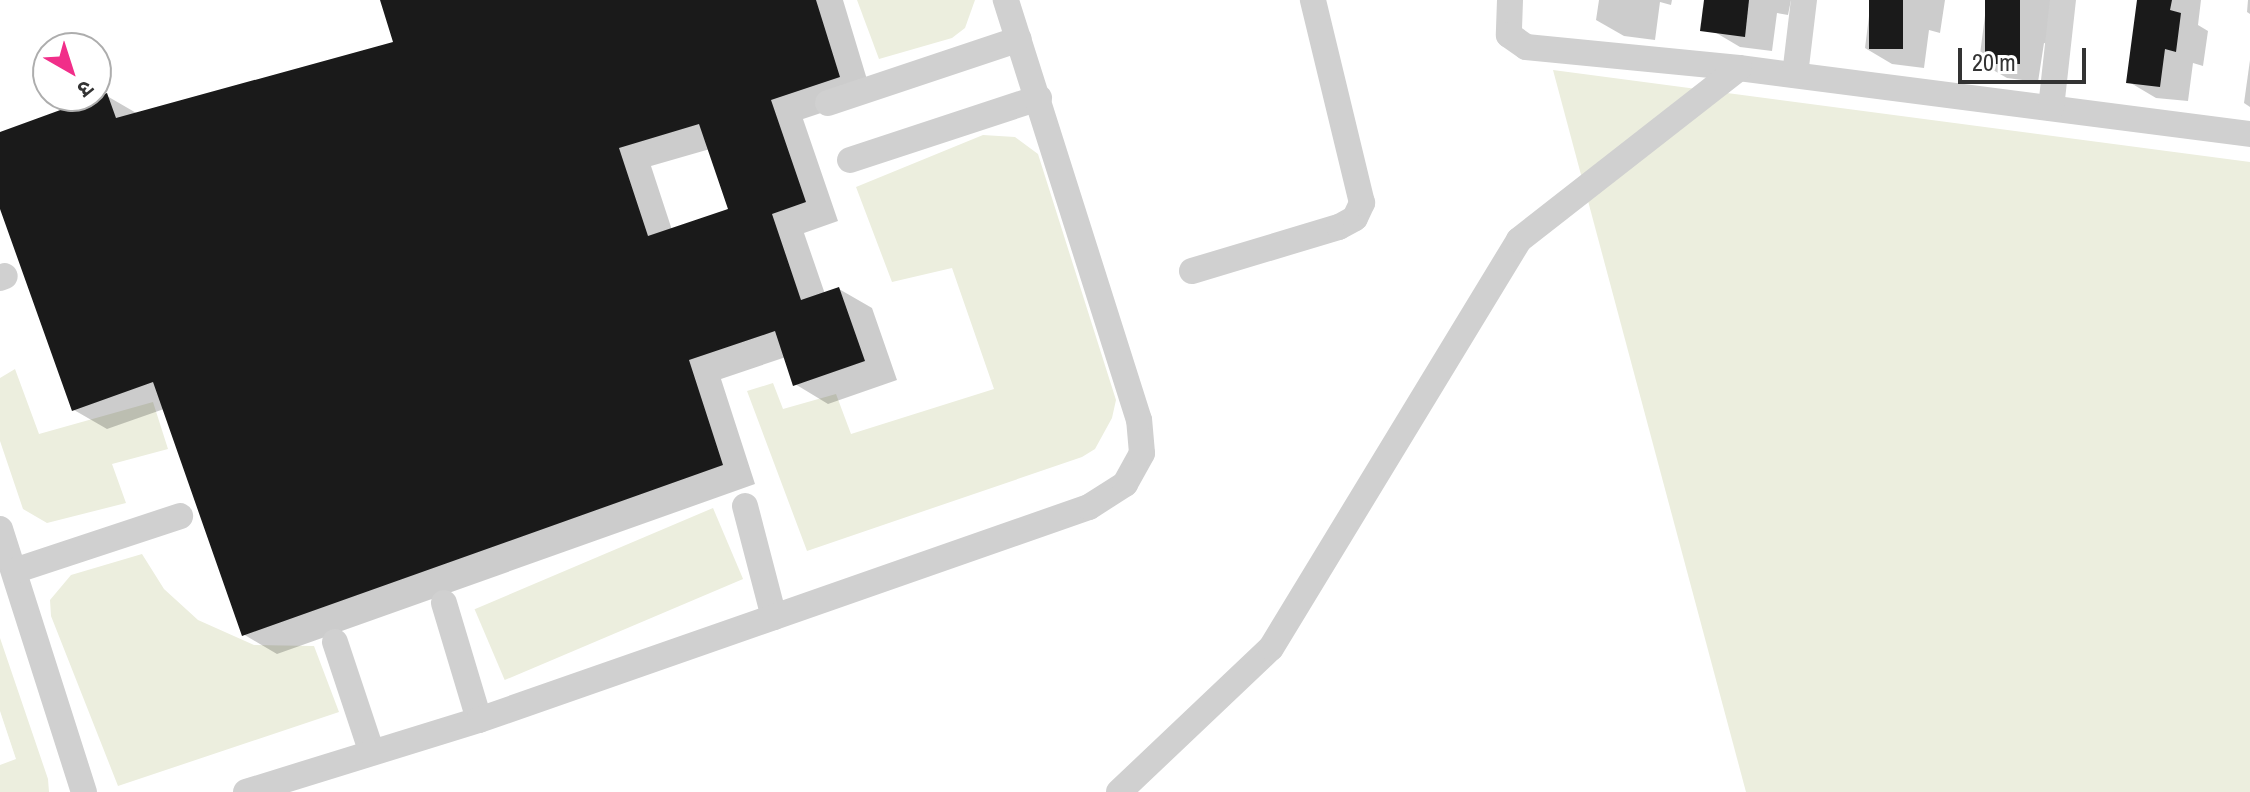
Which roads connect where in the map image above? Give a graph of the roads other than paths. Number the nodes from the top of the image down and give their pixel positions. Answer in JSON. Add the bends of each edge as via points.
{"nodes":[{"id":1,"x":1006,"y":0,"type":"edge"},
{"id":2,"x":1313,"y":0,"type":"edge"},
{"id":3,"x":1510,"y":0,"type":"edge"},
{"id":4,"x":1804,"y":0,"type":"edge"},
{"id":5,"x":2063,"y":0,"type":"edge"},
{"id":6,"x":1019,"y":39,"type":"junction"},
{"id":7,"x":1739,"y":68,"type":"junction"},
{"id":8,"x":1795,"y":75,"type":"junction"},
{"id":9,"x":1039,"y":98,"type":"junction"},
{"id":10,"x":828,"y":103,"type":"dead end"},
{"id":11,"x":2051,"y":108,"type":"junction"},
{"id":12,"x":2250,"y":134,"type":"edge"},
{"id":13,"x":850,"y":160,"type":"dead end"},
{"id":14,"x":1192,"y":271,"type":"dead end"},
{"id":15,"x":745,"y":506,"type":"dead end"},
{"id":16,"x":180,"y":516,"type":"dead end"},
{"id":17,"x":0,"y":529,"type":"edge"},
{"id":18,"x":14,"y":571,"type":"junction"},
{"id":19,"x":444,"y":603,"type":"dead end"},
{"id":20,"x":774,"y":617,"type":"junction"},
{"id":21,"x":335,"y":642,"type":"dead end"},
{"id":22,"x":479,"y":720,"type":"junction"},
{"id":23,"x":371,"y":750,"type":"junction"},
{"id":24,"x":84,"y":792,"type":"edge"},
{"id":25,"x":246,"y":792,"type":"edge"},
{"id":26,"x":1119,"y":792,"type":"edge"}],
"edges":[{"from":1,"to":6,"type":"lane"},
{"from":2,"to":14,"type":"lane","via":[[1362,203],[1355,218],[1339,227]]},
{"from":3,"to":7,"type":"lane","via":[[1509,35],[1526,47]]},
{"from":4,"to":8,"type":"lane"},
{"from":5,"to":11,"type":"lane"},
{"from":6,"to":9,"type":"lane"},
{"from":6,"to":10,"type":"lane"},
{"from":7,"to":8,"type":"lane"},
{"from":7,"to":26,"type":"lane","via":[[1519,240],[1271,648]]},
{"from":8,"to":11,"type":"lane"},
{"from":9,"to":13,"type":"lane"},
{"from":9,"to":20,"type":"lane","via":[[1139,420],[1142,453],[1125,484],[1089,507]]},
{"from":11,"to":12,"type":"lane"},
{"from":15,"to":20,"type":"lane"},
{"from":16,"to":18,"type":"lane"},
{"from":17,"to":18,"type":"lane"},
{"from":18,"to":24,"type":"lane"},
{"from":19,"to":22,"type":"lane"},
{"from":20,"to":22,"type":"lane"},
{"from":21,"to":23,"type":"lane"},
{"from":22,"to":23,"type":"lane"},
{"from":23,"to":25,"type":"lane"}]}
